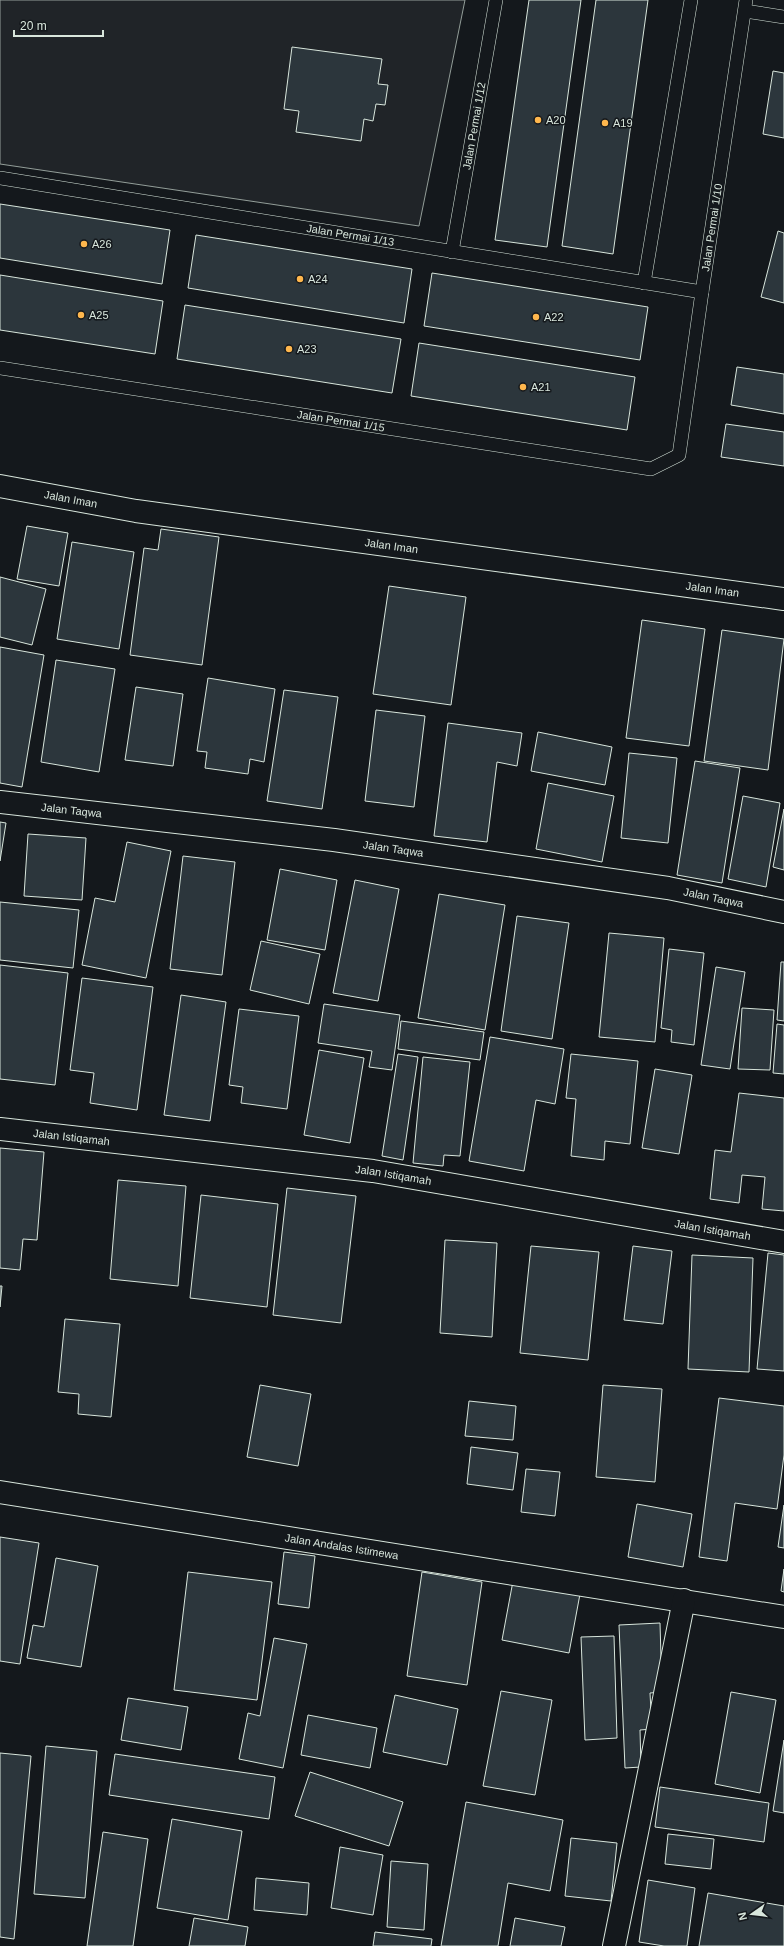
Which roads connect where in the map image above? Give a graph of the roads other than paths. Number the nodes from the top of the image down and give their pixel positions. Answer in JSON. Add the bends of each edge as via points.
{"nodes":[{"id":1,"x":496,"y":0,"type":"edge"},
{"id":2,"x":691,"y":0,"type":"edge"},
{"id":3,"x":745,"y":5,"type":"edge"},
{"id":4,"x":784,"y":17,"type":"edge"},
{"id":5,"x":0,"y":178,"type":"edge"},
{"id":6,"x":452,"y":252,"type":"junction"},
{"id":7,"x":644,"y":283,"type":"junction"},
{"id":8,"x":702,"y":292,"type":"junction"},
{"id":9,"x":0,"y":368,"type":"edge"},
{"id":10,"x":679,"y":455,"type":"joint"},
{"id":11,"x":0,"y":486,"type":"edge"},
{"id":12,"x":784,"y":599,"type":"edge"},
{"id":13,"x":0,"y":802,"type":"edge"},
{"id":14,"x":784,"y":912,"type":"edge"},
{"id":15,"x":0,"y":1129,"type":"edge"},
{"id":16,"x":784,"y":1242,"type":"edge"},
{"id":17,"x":0,"y":1492,"type":"edge"},
{"id":18,"x":684,"y":1600,"type":"junction"},
{"id":19,"x":784,"y":1617,"type":"edge"},
{"id":20,"x":614,"y":1946,"type":"edge"}],
"edges":[{"from":1,"to":6,"type":"lane","name":"Jalan Permai 1/12"},
{"from":2,"to":7,"type":"lane"},
{"from":3,"to":4,"type":"lane"},
{"from":3,"to":8,"type":"lane","name":"Jalan Permai 1/10"},
{"from":5,"to":6,"type":"lane","name":"Jalan Permai 1/13"},
{"from":6,"to":7,"type":"lane","name":"Jalan Permai 1/13"},
{"from":7,"to":8,"type":"lane","name":"Jalan Permai 1/13"},
{"from":8,"to":10,"type":"lane","name":"Jalan Permai 1/10"},
{"from":9,"to":10,"type":"lane","name":"Jalan Permai 1/15","via":[[651,470]]},
{"from":11,"to":12,"type":"street","name":"Jalan Iman","via":[[136,511]]},
{"from":13,"to":14,"type":"street","name":"Jalan Taqwa","via":[[334,840],[668,888]]},
{"from":15,"to":16,"type":"street","name":"Jalan Istiqamah","via":[[373,1171]]},
{"from":17,"to":18,"type":"street","name":"Jalan Andalas Istimewa"},
{"from":18,"to":19,"type":"street","name":"Jalan Andalas Istimewa"},
{"from":18,"to":20,"type":"street"}]}
